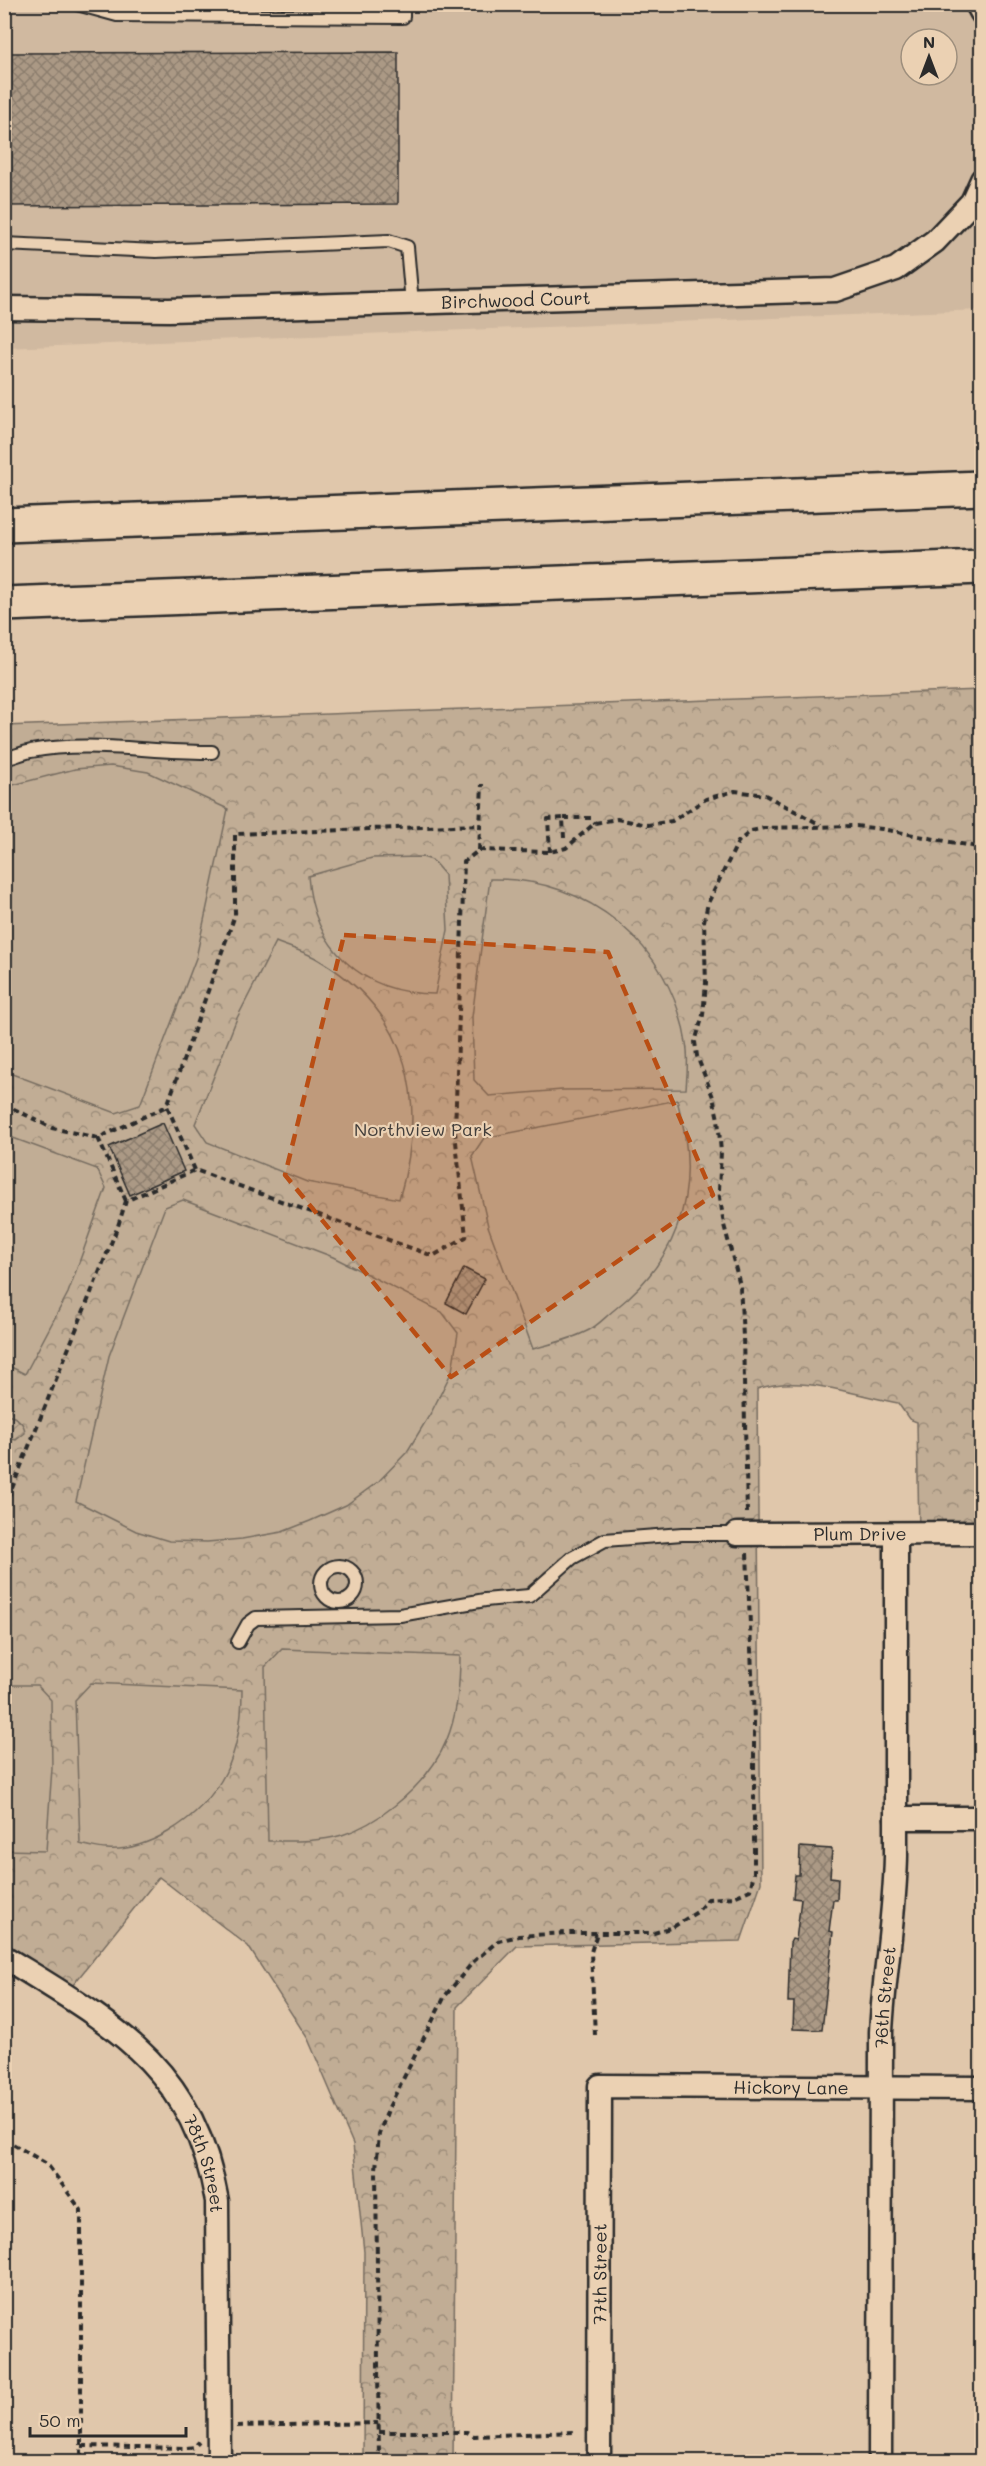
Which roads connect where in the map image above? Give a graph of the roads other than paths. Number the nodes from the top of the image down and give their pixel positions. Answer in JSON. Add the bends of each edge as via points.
{"nodes":[{"id":1,"x":77,"y":4,"type":"edge"},
{"id":2,"x":403,"y":4,"type":"edge"},
{"id":3,"x":977,"y":4,"type":"edge"},
{"id":4,"x":118,"y":10,"type":"edge"},
{"id":5,"x":981,"y":13,"type":"edge"},
{"id":6,"x":981,"y":180,"type":"edge"},
{"id":7,"x":4,"y":244,"type":"edge"},
{"id":8,"x":412,"y":303,"type":"junction"},
{"id":9,"x":4,"y":308,"type":"edge"},
{"id":10,"x":981,"y":488,"type":"edge"},
{"id":11,"x":4,"y":525,"type":"edge"},
{"id":12,"x":981,"y":567,"type":"edge"},
{"id":13,"x":4,"y":604,"type":"edge"},
{"id":14,"x":212,"y":752,"type":"dead end"},
{"id":15,"x":4,"y":759,"type":"edge"},
{"id":16,"x":981,"y":1533,"type":"edge"},
{"id":17,"x":742,"y":1534,"type":"joint"},
{"id":18,"x":896,"y":1534,"type":"junction"},
{"id":19,"x":238,"y":1642,"type":"dead end"},
{"id":20,"x":897,"y":1818,"type":"junction"},
{"id":21,"x":981,"y":1818,"type":"edge"},
{"id":22,"x":4,"y":1957,"type":"edge"},
{"id":23,"x":600,"y":2086,"type":"joint"},
{"id":24,"x":881,"y":2087,"type":"junction"},
{"id":25,"x":981,"y":2088,"type":"edge"},
{"id":26,"x":219,"y":2443,"type":"edge"},
{"id":27,"x":599,"y":2462,"type":"edge"},
{"id":28,"x":880,"y":2462,"type":"edge"}],
"edges":[{"from":1,"to":4,"type":"lane"},
{"from":2,"to":4,"type":"lane","via":[[403,17]]},
{"from":3,"to":5,"type":"street"},
{"from":6,"to":8,"type":"street","name":"Birchwood Court","via":[[972,202],[935,241],[896,269],[835,290]]},
{"from":7,"to":8,"type":"lane","via":[[156,251],[389,241],[407,247]]},
{"from":8,"to":9,"type":"street","name":"Birchwood Court","via":[[170,310]]},
{"from":10,"to":11,"type":"highway"},
{"from":12,"to":13,"type":"highway"},
{"from":14,"to":15,"type":"lane","via":[[90,747],[31,751]]},
{"from":16,"to":18,"type":"street","name":"Plum Drive"},
{"from":17,"to":18,"type":"street","name":"Plum Drive"},
{"from":17,"to":19,"type":"lane","via":[[605,1540],[572,1558],[529,1596],[400,1615],[339,1608],[256,1618]]},
{"from":18,"to":20,"type":"street","name":"76th Street"},
{"from":20,"to":21,"type":"street"},
{"from":20,"to":24,"type":"street","name":"76th Street","via":[[896,1890],[883,1991]]},
{"from":22,"to":26,"type":"street","name":"78th Street","via":[[110,2024],[142,2052],[182,2101],[195,2125],[217,2201]]},
{"from":23,"to":24,"type":"street","name":"Hickory Lane"},
{"from":23,"to":27,"type":"street","name":"77th Street"},
{"from":24,"to":25,"type":"street","name":"Hickory Lane"},
{"from":24,"to":28,"type":"street","name":"76th Street"}]}
